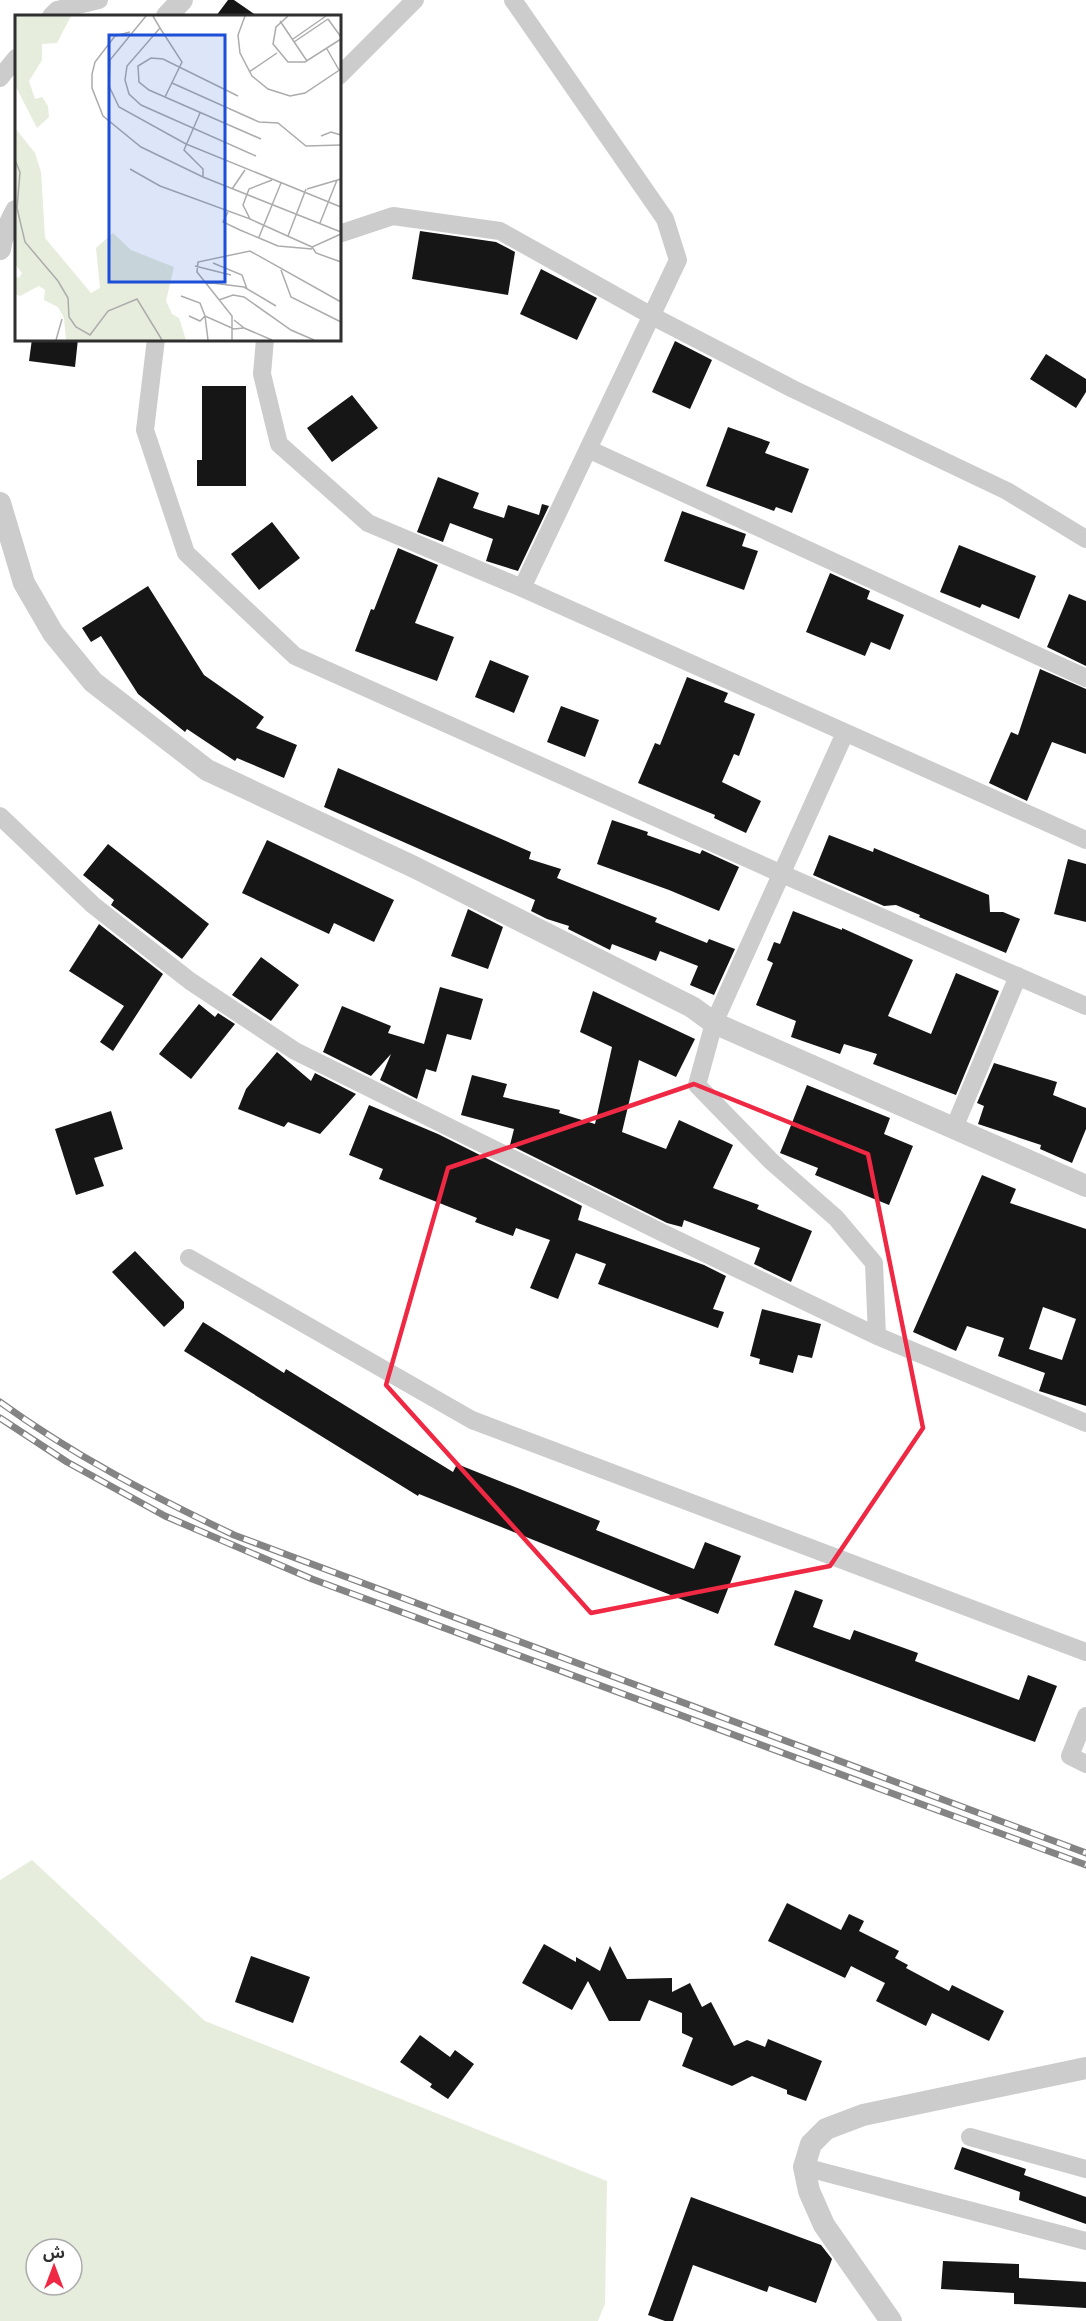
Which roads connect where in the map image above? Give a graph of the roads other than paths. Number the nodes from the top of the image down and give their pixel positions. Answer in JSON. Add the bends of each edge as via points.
{"nodes":[{"id":1,"x":99,"y":0,"type":"edge"},
{"id":2,"x":182,"y":0,"type":"edge"},
{"id":3,"x":415,"y":0,"type":"edge"},
{"id":4,"x":513,"y":0,"type":"edge"},
{"id":5,"x":52,"y":15,"type":"edge"},
{"id":6,"x":168,"y":15,"type":"edge"},
{"id":7,"x":15,"y":59,"type":"edge"},
{"id":8,"x":340,"y":75,"type":"edge"},
{"id":9,"x":0,"y":78,"type":"edge"},
{"id":10,"x":15,"y":213,"type":"edge"},
{"id":11,"x":340,"y":234,"type":"edge"},
{"id":12,"x":0,"y":249,"type":"edge"},
{"id":13,"x":652,"y":316,"type":"junction"},
{"id":14,"x":156,"y":340,"type":"edge"},
{"id":15,"x":265,"y":340,"type":"edge"},
{"id":16,"x":588,"y":449,"type":"junction"},
{"id":17,"x":0,"y":503,"type":"edge"},
{"id":18,"x":1086,"y":539,"type":"edge"},
{"id":19,"x":522,"y":588,"type":"junction"},
{"id":20,"x":1086,"y":678,"type":"edge"},
{"id":21,"x":845,"y":733,"type":"junction"},
{"id":22,"x":0,"y":816,"type":"edge"},
{"id":23,"x":1086,"y":840,"type":"edge"},
{"id":24,"x":782,"y":874,"type":"junction"},
{"id":25,"x":1018,"y":976,"type":"junction"},
{"id":26,"x":1086,"y":1006,"type":"edge"},
{"id":27,"x":714,"y":1023,"type":"junction"},
{"id":28,"x":954,"y":1128,"type":"junction"},
{"id":29,"x":1086,"y":1186,"type":"edge"},
{"id":30,"x":189,"y":1258,"type":"dead end"},
{"id":31,"x":878,"y":1336,"type":"junction"},
{"id":32,"x":1086,"y":1423,"type":"edge"},
{"id":33,"x":1086,"y":1652,"type":"edge"},
{"id":34,"x":1086,"y":1716,"type":"edge"},
{"id":35,"x":1086,"y":1764,"type":"edge"},
{"id":36,"x":1086,"y":2068,"type":"edge"},
{"id":37,"x":970,"y":2138,"type":"dead end"},
{"id":38,"x":804,"y":2167,"type":"junction"},
{"id":39,"x":1086,"y":2169,"type":"edge"},
{"id":40,"x":1086,"y":2241,"type":"edge"},
{"id":41,"x":891,"y":2321,"type":"edge"}],
"edges":[{"from":1,"to":5,"type":"street","via":[[57,10]]},
{"from":2,"to":6,"type":"street"},
{"from":3,"to":8,"type":"street"},
{"from":4,"to":13,"type":"street","via":[[665,219],[678,260]]},
{"from":7,"to":9,"type":"street"},
{"from":10,"to":12,"type":"street"},
{"from":11,"to":13,"type":"street","via":[[393,216],[500,231]]},
{"from":13,"to":16,"type":"street"},
{"from":13,"to":18,"type":"street","via":[[793,389],[1007,491]]},
{"from":14,"to":24,"type":"street","via":[[145,430],[186,553],[295,656]]},
{"from":15,"to":19,"type":"street","via":[[262,374],[279,444],[368,523]]},
{"from":16,"to":19,"type":"street"},
{"from":16,"to":20,"type":"street"},
{"from":17,"to":27,"type":"street","via":[[24,583],[53,633],[93,682],[207,770],[425,872],[692,1007]]},
{"from":19,"to":21,"type":"street"},
{"from":21,"to":23,"type":"street"},
{"from":21,"to":24,"type":"street"},
{"from":22,"to":31,"type":"street","via":[[93,905],[190,981],[295,1051]]},
{"from":24,"to":25,"type":"street"},
{"from":24,"to":27,"type":"street"},
{"from":25,"to":26,"type":"street"},
{"from":25,"to":28,"type":"street"},
{"from":27,"to":28,"type":"street"},
{"from":27,"to":31,"type":"street","via":[[697,1085],[771,1161],[836,1218],[874,1263]]},
{"from":28,"to":29,"type":"street"},
{"from":30,"to":33,"type":"street","via":[[472,1420]]},
{"from":31,"to":32,"type":"street"},
{"from":34,"to":35,"type":"street","via":[[1070,1756]]},
{"from":36,"to":38,"type":"street","via":[[863,2115],[826,2129],[812,2144]]},
{"from":37,"to":39,"type":"street"},
{"from":38,"to":40,"type":"street"},
{"from":38,"to":41,"type":"street","via":[[809,2191],[824,2225]]}]}
